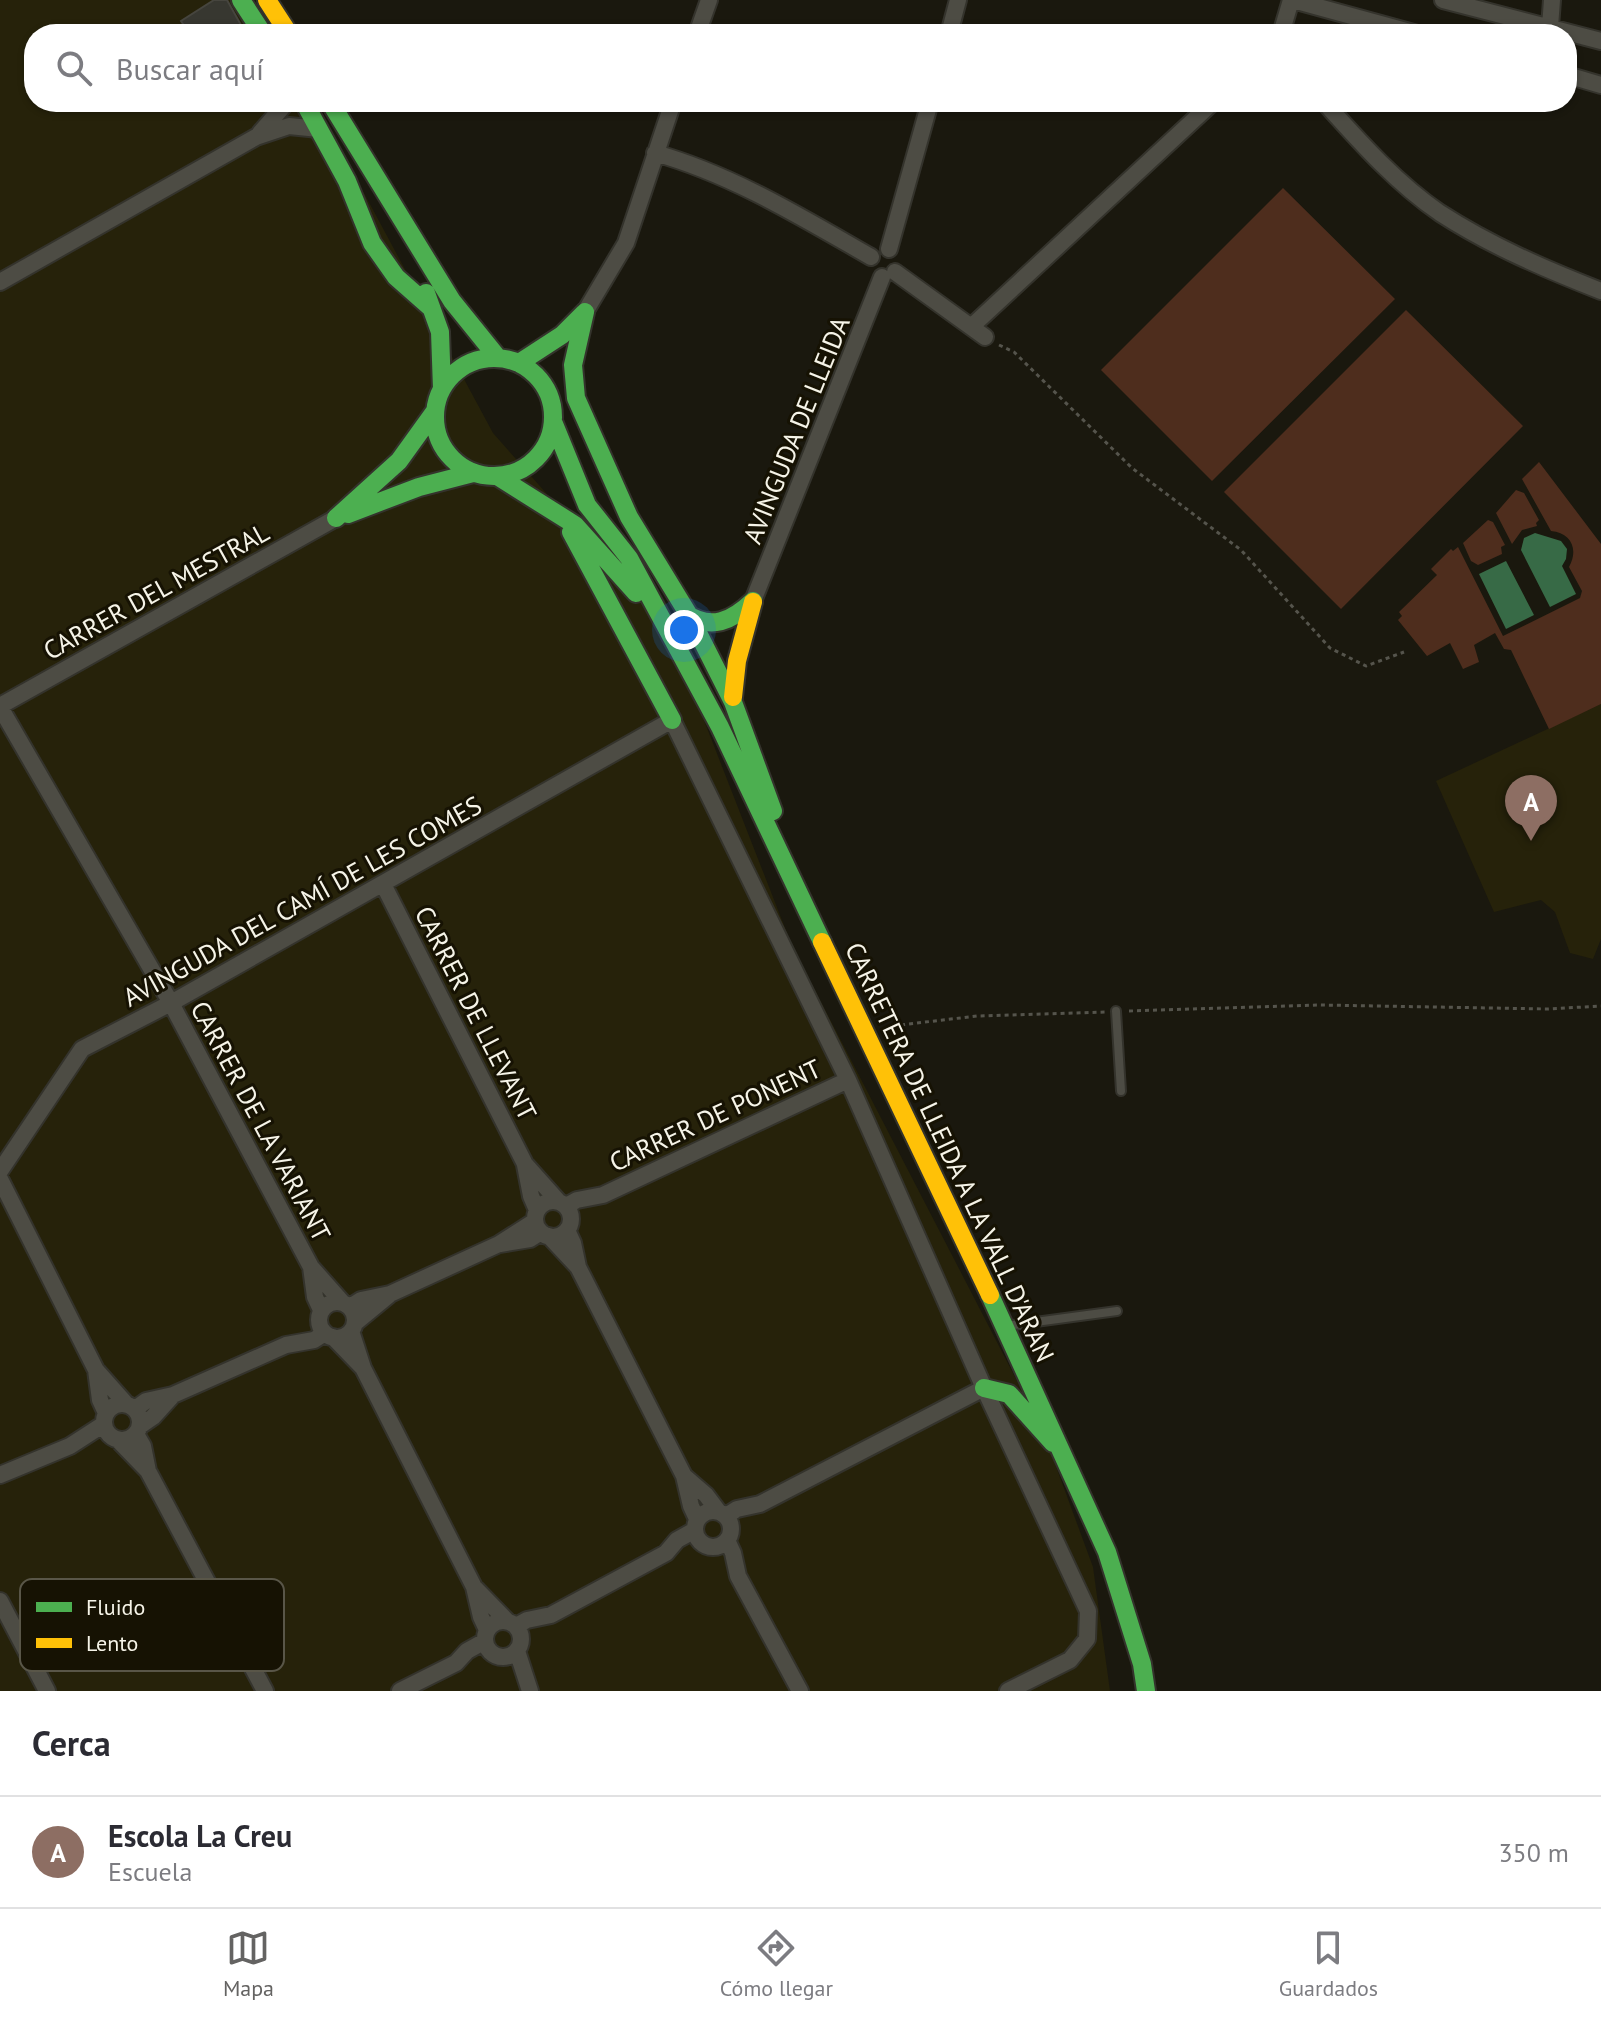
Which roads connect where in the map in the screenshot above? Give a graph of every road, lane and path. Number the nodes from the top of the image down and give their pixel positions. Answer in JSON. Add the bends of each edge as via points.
{"nodes":[{"id":1,"x":241,"y":0,"type":"edge"},
{"id":2,"x":267,"y":0,"type":"edge"},
{"id":3,"x":709,"y":0,"type":"edge"},
{"id":4,"x":958,"y":0,"type":"edge"},
{"id":5,"x":1292,"y":0,"type":"edge"},
{"id":6,"x":1443,"y":0,"type":"edge"},
{"id":7,"x":1552,"y":0,"type":"edge"},
{"id":8,"x":257,"y":24,"type":"edge"},
{"id":9,"x":283,"y":24,"type":"edge"},
{"id":10,"x":701,"y":24,"type":"edge"},
{"id":11,"x":952,"y":24,"type":"edge"},
{"id":12,"x":1284,"y":24,"type":"edge"},
{"id":13,"x":1380,"y":24,"type":"edge"},
{"id":14,"x":1538,"y":24,"type":"edge"},
{"id":15,"x":1550,"y":24,"type":"edge"},
{"id":16,"x":1577,"y":34,"type":"edge"},
{"id":17,"x":1601,"y":41,"type":"edge"},
{"id":18,"x":1577,"y":78,"type":"edge"},
{"id":19,"x":1601,"y":85,"type":"edge"},
{"id":20,"x":280,"y":112,"type":"edge"},
{"id":21,"x":310,"y":112,"type":"edge"},
{"id":22,"x":336,"y":112,"type":"edge"},
{"id":23,"x":669,"y":112,"type":"edge"},
{"id":24,"x":927,"y":112,"type":"edge"},
{"id":25,"x":1203,"y":112,"type":"edge"},
{"id":26,"x":1333,"y":112,"type":"edge"},
{"id":27,"x":319,"y":129,"type":"junction"},
{"id":28,"x":256,"y":137,"type":"junction"},
{"id":29,"x":655,"y":153,"type":"junction"},
{"id":30,"x":399,"y":219,"type":"junction"},
{"id":31,"x":889,"y":249,"type":"junction"},
{"id":32,"x":871,"y":257,"type":"junction"},
{"id":33,"x":888,"y":274,"type":"junction"},
{"id":34,"x":0,"y":282,"type":"edge"},
{"id":35,"x":1601,"y":291,"type":"edge"},
{"id":36,"x":430,"y":307,"type":"junction"},
{"id":37,"x":585,"y":312,"type":"junction"},
{"id":38,"x":572,"y":328,"type":"junction"},
{"id":39,"x":978,"y":332,"type":"junction"},
{"id":40,"x":498,"y":358,"type":"junction"},
{"id":41,"x":519,"y":363,"type":"junction"},
{"id":42,"x":442,"y":389,"type":"junction"},
{"id":43,"x":549,"y":394,"type":"junction"},
{"id":44,"x":435,"y":411,"type":"junction"},
{"id":45,"x":554,"y":424,"type":"junction"},
{"id":46,"x":473,"y":473,"type":"junction"},
{"id":47,"x":497,"y":476,"type":"junction"},
{"id":48,"x":563,"y":517,"type":"junction"},
{"id":49,"x":336,"y":518,"type":"junction"},
{"id":50,"x":629,"y":558,"type":"junction"},
{"id":51,"x":753,"y":601,"type":"junction"},
{"id":52,"x":690,"y":617,"type":"junction"},
{"id":53,"x":677,"y":646,"type":"junction"},
{"id":54,"x":1404,"y":652,"type":"dead end"},
{"id":55,"x":733,"y":702,"type":"junction"},
{"id":56,"x":0,"y":706,"type":"edge"},
{"id":57,"x":672,"y":720,"type":"junction"},
{"id":58,"x":383,"y":884,"type":"junction"},
{"id":59,"x":804,"y":904,"type":"junction"},
{"id":60,"x":171,"y":1003,"type":"junction"},
{"id":61,"x":1601,"y":1006,"type":"edge"},
{"id":62,"x":1116,"y":1011,"type":"junction"},
{"id":63,"x":867,"y":1037,"type":"junction"},
{"id":64,"x":848,"y":1080,"type":"junction"},
{"id":65,"x":1121,"y":1091,"type":"dead end"},
{"id":66,"x":525,"y":1164,"type":"junction"},
{"id":67,"x":0,"y":1171,"type":"edge"},
{"id":68,"x":0,"y":1179,"type":"edge"},
{"id":69,"x":603,"y":1195,"type":"junction"},
{"id":70,"x":562,"y":1203,"type":"junction"},
{"id":71,"x":540,"y":1225,"type":"junction"},
{"id":72,"x":569,"y":1226,"type":"junction"},
{"id":73,"x":311,"y":1267,"type":"junction"},
{"id":74,"x":578,"y":1267,"type":"junction"},
{"id":75,"x":1117,"y":1311,"type":"dead end"},
{"id":76,"x":350,"y":1316,"type":"junction"},
{"id":77,"x":324,"y":1326,"type":"junction"},
{"id":78,"x":1005,"y":1326,"type":"junction"},
{"id":79,"x":363,"y":1368,"type":"junction"},
{"id":80,"x":96,"y":1370,"type":"junction"},
{"id":81,"x":984,"y":1388,"type":"junction"},
{"id":82,"x":173,"y":1395,"type":"junction"},
{"id":83,"x":131,"y":1407,"type":"junction"},
{"id":84,"x":110,"y":1428,"type":"junction"},
{"id":85,"x":138,"y":1430,"type":"junction"},
{"id":86,"x":1063,"y":1453,"type":"junction"},
{"id":87,"x":148,"y":1471,"type":"junction"},
{"id":88,"x":1,"y":1476,"type":"edge"},
{"id":89,"x":684,"y":1476,"type":"junction"},
{"id":90,"x":760,"y":1504,"type":"junction"},
{"id":91,"x":722,"y":1513,"type":"junction"},
{"id":92,"x":700,"y":1535,"type":"junction"},
{"id":93,"x":729,"y":1536,"type":"junction"},
{"id":94,"x":738,"y":1576,"type":"junction"},
{"id":95,"x":205,"y":1579,"type":"edge"},
{"id":96,"x":474,"y":1587,"type":"junction"},
{"id":97,"x":0,"y":1601,"type":"edge"},
{"id":98,"x":516,"y":1636,"type":"junction"},
{"id":99,"x":20,"y":1639,"type":"edge"},
{"id":100,"x":490,"y":1645,"type":"junction"},
{"id":101,"x":37,"y":1671,"type":"edge"},
{"id":102,"x":254,"y":1671,"type":"edge"},
{"id":103,"x":529,"y":1689,"type":"edge"},
{"id":104,"x":47,"y":1691,"type":"edge"},
{"id":105,"x":265,"y":1691,"type":"edge"},
{"id":106,"x":400,"y":1691,"type":"edge"},
{"id":107,"x":800,"y":1691,"type":"edge"},
{"id":108,"x":1008,"y":1691,"type":"edge"},
{"id":109,"x":1146,"y":1691,"type":"edge"}],
"edges":[{"from":1,"to":8,"type":"main road"},
{"from":2,"to":9,"type":"main road"},
{"from":3,"to":10,"type":"street"},
{"from":4,"to":11,"type":"street"},
{"from":5,"to":12,"type":"street"},
{"from":5,"to":13,"type":"street"},
{"from":6,"to":14,"type":"street"},
{"from":7,"to":15,"type":"street"},
{"from":16,"to":17,"type":"street"},
{"from":18,"to":19,"type":"street"},
{"from":20,"to":28,"type":"street"},
{"from":21,"to":27,"type":"main road"},
{"from":22,"to":30,"type":"main road"},
{"from":23,"to":29,"type":"street"},
{"from":24,"to":31,"type":"street"},
{"from":25,"to":39,"type":"street"},
{"from":26,"to":35,"type":"street","via":[[1372,155],[1439,212],[1525,262]]},
{"from":27,"to":28,"type":"street","via":[[289,126]]},
{"from":27,"to":36,"type":"main road","via":[[372,243],[396,277]]},
{"from":28,"to":34,"type":"street"},
{"from":29,"to":32,"type":"street","via":[[735,182]]},
{"from":29,"to":37,"type":"street","via":[[626,243]]},
{"from":30,"to":36,"type":"main road"},
{"from":30,"to":40,"type":"main road","via":[[452,301]]},
{"from":31,"to":32,"type":"street","via":[[876,250]]},
{"from":31,"to":33,"type":"street","via":[[898,259]]},
{"from":32,"to":33,"type":"street","via":[[871,270]]},
{"from":33,"to":39,"type":"street"},
{"from":33,"to":51,"type":"street","name":"AVINGUDA DE LLEIDA"},
{"from":36,"to":42,"type":"main road","via":[[440,332]]},
{"from":37,"to":38,"type":"main road"},
{"from":37,"to":52,"type":"main road","via":[[573,365],[576,398],[629,517]]},
{"from":38,"to":41,"type":"main road"},
{"from":38,"to":43,"type":"main road"},
{"from":39,"to":54,"type":"path","via":[[1014,352],[1132,468],[1241,550],[1330,648],[1366,666]]},
{"from":40,"to":41,"type":"main road"},
{"from":40,"to":42,"type":"main road","via":[[465,365]]},
{"from":41,"to":43,"type":"main road"},
{"from":42,"to":44,"type":"main road"},
{"from":43,"to":45,"type":"main road"},
{"from":44,"to":46,"type":"main road","via":[[444,448]]},
{"from":44,"to":49,"type":"main road","via":[[399,461]]},
{"from":45,"to":47,"type":"main road","via":[[535,460]]},
{"from":45,"to":50,"type":"main road","via":[[587,505]]},
{"from":46,"to":47,"type":"main road"},
{"from":46,"to":49,"type":"main road"},
{"from":47,"to":48,"type":"main road"},
{"from":48,"to":53,"type":"main road","via":[[619,572]]},
{"from":48,"to":57,"type":"main road"},
{"from":49,"to":56,"type":"street","name":"CARRER DEL MESTRAL"},
{"from":50,"to":52,"type":"main road"},
{"from":50,"to":53,"type":"main road"},
{"from":51,"to":52,"type":"main road","via":[[727,622]]},
{"from":51,"to":55,"type":"main road","via":[[734,667]]},
{"from":52,"to":55,"type":"main road"},
{"from":53,"to":59,"type":"main road","name":"CARRETERA DE LLEIDA A LA VALL D'ARAN"},
{"from":55,"to":59,"type":"main road"},
{"from":56,"to":60,"type":"street","name":"CARRER DE LA VARIANT"},
{"from":57,"to":58,"type":"street","name":"AVINGUDA DEL CAMÍ DE LES COMES"},
{"from":57,"to":64,"type":"street"},
{"from":58,"to":60,"type":"street","name":"AVINGUDA DEL CAMÍ DE LES COMES"},
{"from":58,"to":66,"type":"street","name":"CARRER DE LLEVANT"},
{"from":59,"to":63,"type":"main road","name":"CARRETERA DE LLEIDA A LA VALL D'ARAN"},
{"from":60,"to":67,"type":"street","name":"AVINGUDA DEL CAMÍ DE LES COMES","via":[[82,1049]]},
{"from":60,"to":73,"type":"street","name":"CARRER DE LA VARIANT"},
{"from":61,"to":62,"type":"path"},
{"from":62,"to":63,"type":"path","via":[[977,1016],[900,1025]]},
{"from":62,"to":65,"type":"lane"},
{"from":63,"to":78,"type":"main road","name":"CARRETERA DE LLEIDA A LA VALL D'ARAN"},
{"from":64,"to":69,"type":"street","name":"CARRER DE PONENT"},
{"from":64,"to":81,"type":"street"},
{"from":66,"to":70,"type":"street","name":"CARRER DE LLEVANT"},
{"from":66,"to":71,"type":"street","name":"CARRER DE LLEVANT"},
{"from":68,"to":80,"type":"street"},
{"from":69,"to":70,"type":"street","name":"CARRER DE PONENT"},
{"from":69,"to":72,"type":"street","name":"CARRER DE PONENT"},
{"from":70,"to":71,"type":"street","via":[[546,1202]]},
{"from":70,"to":72,"type":"street","via":[[571,1216]]},
{"from":71,"to":72,"type":"street","via":[[559,1236]]},
{"from":71,"to":74,"type":"street","name":"CARRER DE LLEVANT"},
{"from":71,"to":76,"type":"street"},
{"from":72,"to":74,"type":"street","name":"CARRER DE LLEVANT"},
{"from":73,"to":76,"type":"street","name":"CARRER DE LA VARIANT"},
{"from":73,"to":77,"type":"street","name":"CARRER DE LA VARIANT"},
{"from":74,"to":89,"type":"street","name":"CARRER DE LLEVANT"},
{"from":75,"to":78,"type":"lane"},
{"from":76,"to":77,"type":"street","via":[[343,1337]]},
{"from":76,"to":77,"type":"street","via":[[330,1303]]},
{"from":76,"to":79,"type":"street","name":"CARRER DE LA VARIANT"},
{"from":77,"to":79,"type":"street","name":"CARRER DE LA VARIANT"},
{"from":77,"to":82,"type":"street","via":[[301,1331],[286,1345]]},
{"from":78,"to":86,"type":"main road","name":"CARRETERA DE LLEIDA A LA VALL D'ARAN"},
{"from":79,"to":96,"type":"street","name":"CARRER DE LA VARIANT"},
{"from":80,"to":83,"type":"street"},
{"from":80,"to":84,"type":"street"},
{"from":81,"to":86,"type":"main road","via":[[1009,1394]]},
{"from":81,"to":90,"type":"street"},
{"from":81,"to":108,"type":"street","via":[[1088,1611],[1087,1639],[1070,1660]]},
{"from":82,"to":83,"type":"street"},
{"from":82,"to":85,"type":"street"},
{"from":83,"to":84,"type":"street","via":[[115,1405]]},
{"from":83,"to":85,"type":"street"},
{"from":84,"to":85,"type":"street","via":[[128,1440]]},
{"from":84,"to":87,"type":"street"},
{"from":84,"to":88,"type":"street"},
{"from":85,"to":87,"type":"street"},
{"from":86,"to":109,"type":"main road","name":"CARRETERA DE LLEIDA A LA VALL D'ARAN","via":[[1121,1591]]},
{"from":87,"to":95,"type":"street"},
{"from":89,"to":91,"type":"street","name":"CARRER DE LLEVANT"},
{"from":89,"to":92,"type":"street","name":"CARRER DE LLEVANT"},
{"from":90,"to":91,"type":"street"},
{"from":90,"to":93,"type":"street"},
{"from":91,"to":92,"type":"street","via":[[706,1512]]},
{"from":91,"to":93,"type":"street","via":[[729,1520]]},
{"from":92,"to":93,"type":"street","via":[[719,1546]]},
{"from":92,"to":94,"type":"street","name":"CARRER DE LLEVANT"},
{"from":92,"to":98,"type":"street","via":[[677,1540],[666,1553],[551,1615],[527,1620]]},
{"from":93,"to":94,"type":"street","name":"CARRER DE LLEVANT"},
{"from":94,"to":107,"type":"street","name":"CARRER DE LLEVANT"},
{"from":96,"to":98,"type":"street","name":"CARRER DE LA VARIANT"},
{"from":96,"to":100,"type":"street","name":"CARRER DE LA VARIANT"},
{"from":97,"to":99,"type":"street"},
{"from":98,"to":100,"type":"street","via":[[509,1657]]},
{"from":98,"to":100,"type":"street","via":[[496,1622]]},
{"from":98,"to":103,"type":"street","name":"CARRER DE LA VARIANT"},
{"from":100,"to":103,"type":"street","name":"CARRER DE LA VARIANT"},
{"from":100,"to":106,"type":"street","via":[[480,1660],[456,1663]]},
{"from":101,"to":104,"type":"street"},
{"from":102,"to":105,"type":"street"}]}
